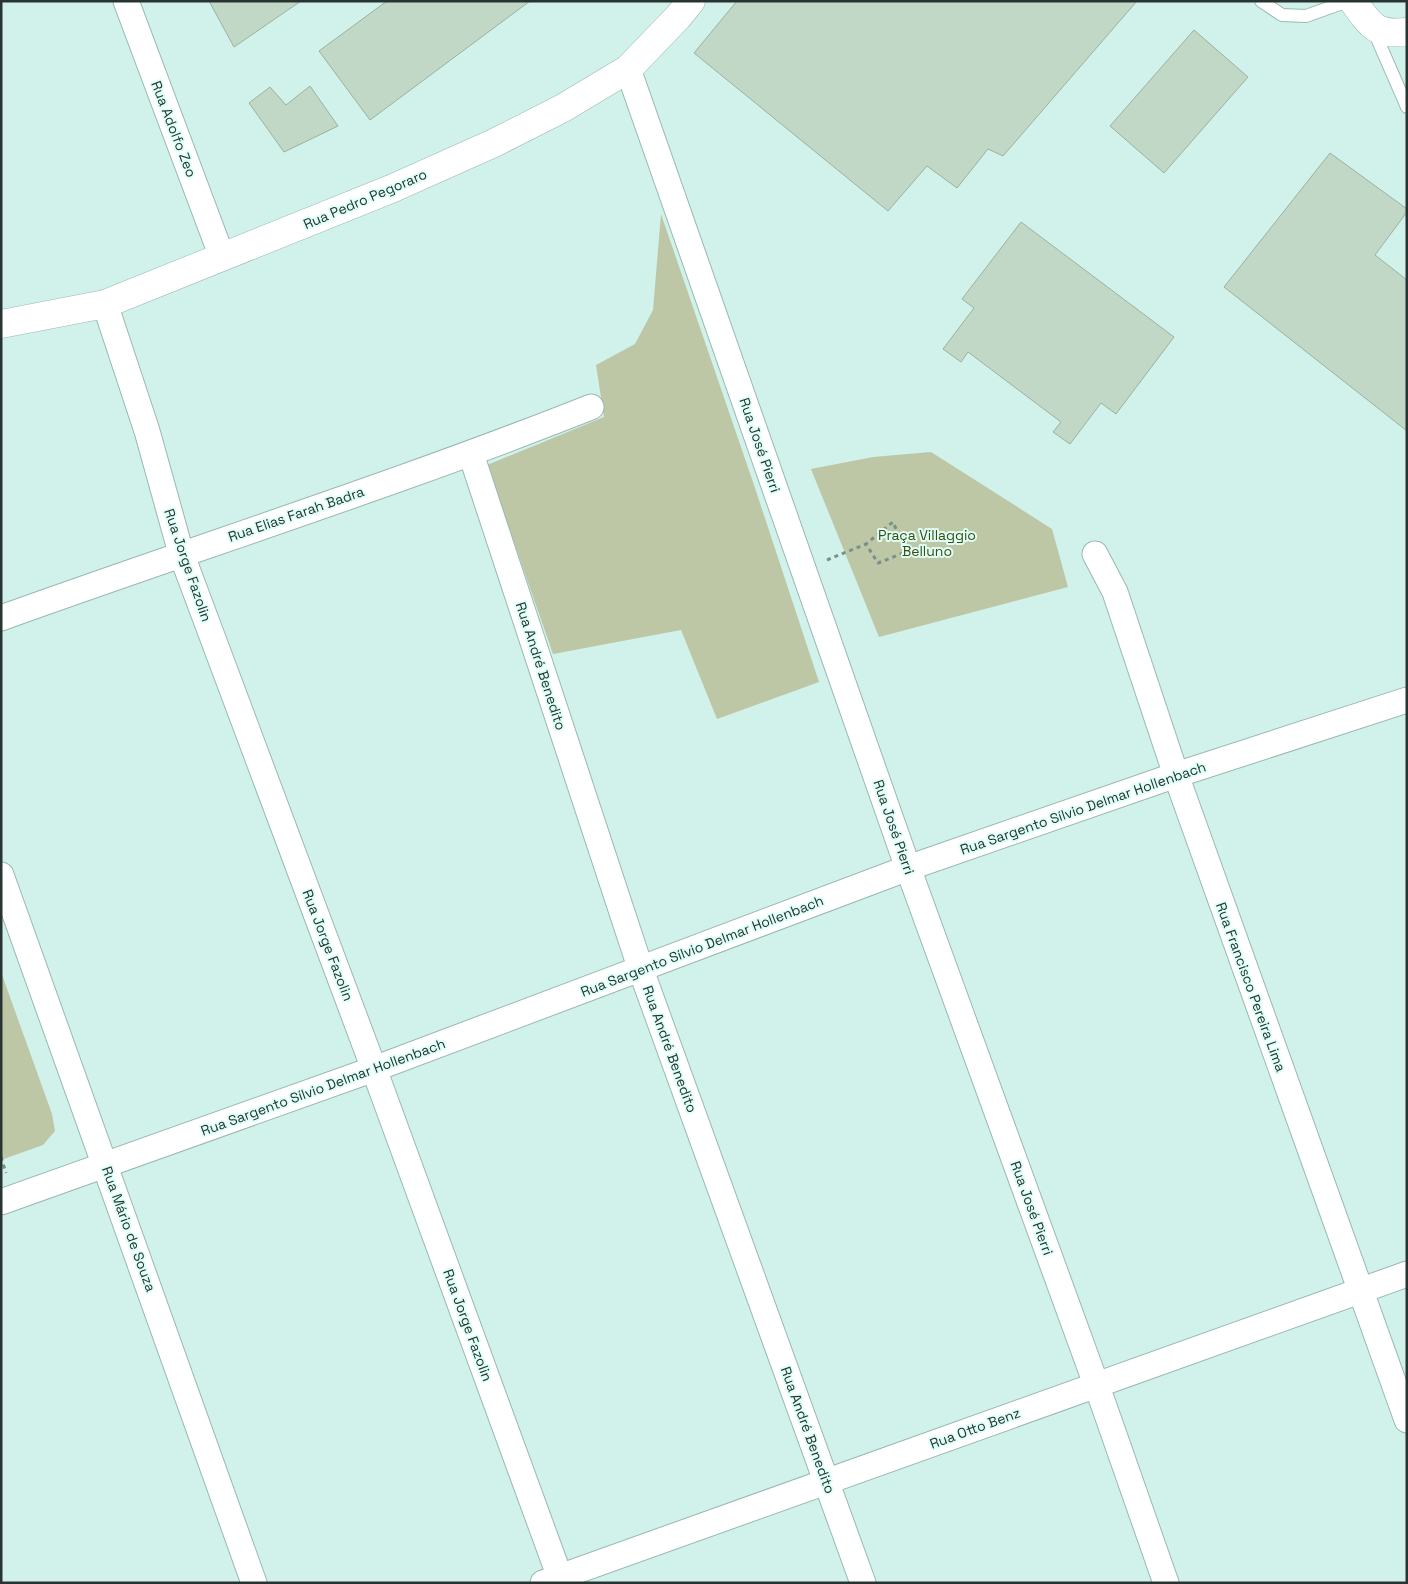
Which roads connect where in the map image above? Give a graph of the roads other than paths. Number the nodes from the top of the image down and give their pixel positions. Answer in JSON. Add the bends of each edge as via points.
{"nodes":[{"id":1,"x":126,"y":1,"type":"edge"},
{"id":2,"x":691,"y":1,"type":"edge"},
{"id":3,"x":1261,"y":1,"type":"edge"},
{"id":4,"x":1348,"y":1,"type":"edge"},
{"id":5,"x":1354,"y":1,"type":"edge"},
{"id":6,"x":1371,"y":25,"type":"junction"},
{"id":7,"x":1407,"y":32,"type":"edge"},
{"id":8,"x":628,"y":69,"type":"junction"},
{"id":9,"x":1407,"y":107,"type":"edge"},
{"id":10,"x":222,"y":257,"type":"junction"},
{"id":11,"x":105,"y":304,"type":"junction"},
{"id":12,"x":1,"y":324,"type":"edge"},
{"id":13,"x":590,"y":407,"type":"dead end"},
{"id":14,"x":471,"y":454,"type":"junction"},
{"id":15,"x":181,"y":553,"type":"junction"},
{"id":16,"x":1096,"y":554,"type":"dead end"},
{"id":17,"x":1,"y":618,"type":"edge"},
{"id":18,"x":1407,"y":700,"type":"edge"},
{"id":19,"x":1176,"y":775,"type":"junction"},
{"id":20,"x":908,"y":868,"type":"junction"},
{"id":21,"x":1,"y":875,"type":"edge"},
{"id":22,"x":641,"y":970,"type":"junction"},
{"id":23,"x":374,"y":1069,"type":"junction"},
{"id":24,"x":107,"y":1165,"type":"junction"},
{"id":25,"x":1,"y":1202,"type":"edge"},
{"id":26,"x":1407,"y":1274,"type":"edge"},
{"id":27,"x":1360,"y":1290,"type":"junction"},
{"id":28,"x":1096,"y":1385,"type":"junction"},
{"id":29,"x":1407,"y":1420,"type":"edge"},
{"id":30,"x":827,"y":1481,"type":"junction"},
{"id":31,"x":555,"y":1581,"type":"edge"},
{"id":32,"x":254,"y":1583,"type":"edge"},
{"id":33,"x":863,"y":1583,"type":"edge"},
{"id":34,"x":1166,"y":1583,"type":"edge"}],
"edges":[{"from":1,"to":10,"type":"street","name":"Rua Adolfo Zeo"},
{"from":2,"to":8,"type":"street","name":"Rua Pedro Pegoraro"},
{"from":3,"to":4,"type":"lane","via":[[1282,15],[1306,16]]},
{"from":5,"to":6,"type":"street"},
{"from":6,"to":7,"type":"street","via":[[1388,34]]},
{"from":6,"to":9,"type":"lane"},
{"from":8,"to":10,"type":"street","name":"Rua Pedro Pegoraro","via":[[564,108],[494,143],[391,189]]},
{"from":8,"to":20,"type":"street","name":"Rua José Pierri"},
{"from":10,"to":11,"type":"street","name":"Rua Pedro Pegoraro"},
{"from":11,"to":12,"type":"street","name":"Rua Pedro Pegoraro"},
{"from":11,"to":15,"type":"street","name":"Rua Jorge Fazolin","via":[[147,431]]},
{"from":13,"to":14,"type":"street","name":"Rua Elias Farah Badra"},
{"from":14,"to":15,"type":"street","name":"Rua Elias Farah Badra"},
{"from":14,"to":22,"type":"street","name":"Rua André Benedito"},
{"from":15,"to":17,"type":"street","name":"Rua Elias Farah Badra"},
{"from":15,"to":23,"type":"street","name":"Rua Jorge Fazolin"},
{"from":16,"to":19,"type":"street","name":"Rua Francisco Pereira Lima","via":[[1115,592]]},
{"from":18,"to":19,"type":"street","name":"Rua Sargento Sílvio Delmar Hollenbach"},
{"from":19,"to":20,"type":"street","name":"Rua Sargento Sílvio Delmar Hollenbach"},
{"from":19,"to":27,"type":"street","name":"Rua Francisco Pereira Lima"},
{"from":20,"to":22,"type":"street","name":"Rua Sargento Sílvio Delmar Hollenbach"},
{"from":20,"to":28,"type":"street","name":"Rua José Pierri"},
{"from":21,"to":24,"type":"street","name":"Rua Mário de Souza"},
{"from":22,"to":23,"type":"street","name":"Rua Sargento Sílvio Delmar Hollenbach"},
{"from":22,"to":30,"type":"street","name":"Rua André Benedito"},
{"from":23,"to":24,"type":"street","name":"Rua Sargento Sílvio Delmar Hollenbach"},
{"from":23,"to":31,"type":"street","name":"Rua Jorge Fazolin"},
{"from":24,"to":25,"type":"street","name":"Rua Sargento Sílvio Delmar Hollenbach"},
{"from":24,"to":32,"type":"street","name":"Rua Mário de Souza"},
{"from":26,"to":27,"type":"street","name":"Rua Otto Benz"},
{"from":27,"to":28,"type":"street","name":"Rua Otto Benz"},
{"from":27,"to":29,"type":"street","name":"Rua Francisco Pereira Lima"},
{"from":28,"to":30,"type":"street","name":"Rua Otto Benz"},
{"from":28,"to":34,"type":"street","name":"Rua José Pierri"},
{"from":30,"to":31,"type":"street","name":"Rua Otto Benz"},
{"from":30,"to":33,"type":"street","name":"Rua André Benedito"}]}
